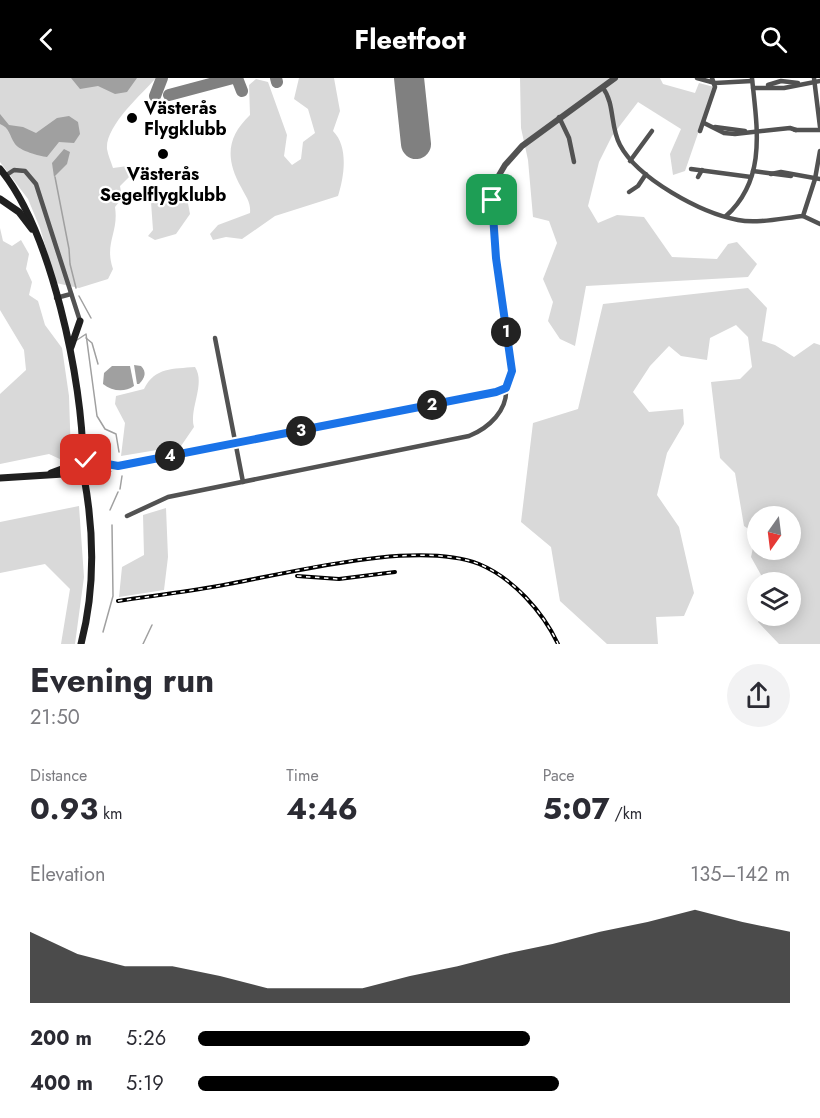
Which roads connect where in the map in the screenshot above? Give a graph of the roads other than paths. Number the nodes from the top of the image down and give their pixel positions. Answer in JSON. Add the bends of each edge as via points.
{"nodes":[{"id":1,"x":615,"y":78,"type":"edge"},
{"id":2,"x":697,"y":78,"type":"edge"},
{"id":3,"x":752,"y":79,"type":"edge"},
{"id":4,"x":714,"y":80,"type":"edge"},
{"id":5,"x":816,"y":80,"type":"edge"},
{"id":6,"x":603,"y":88,"type":"junction"},
{"id":7,"x":753,"y":88,"type":"junction"},
{"id":8,"x":559,"y":117,"type":"junction"},
{"id":9,"x":704,"y":123,"type":"junction"},
{"id":10,"x":820,"y":129,"type":"edge"},
{"id":11,"x":757,"y":130,"type":"junction"},
{"id":12,"x":652,"y":131,"type":"dead end"},
{"id":13,"x":700,"y":132,"type":"dead end"},
{"id":14,"x":820,"y":151,"type":"edge"},
{"id":15,"x":630,"y":161,"type":"junction"},
{"id":16,"x":574,"y":162,"type":"dead end"},
{"id":17,"x":0,"y":169,"type":"edge"},
{"id":18,"x":691,"y":169,"type":"dead end"},
{"id":19,"x":702,"y":170,"type":"junction"},
{"id":20,"x":753,"y":171,"type":"junction"},
{"id":21,"x":8,"y":174,"type":"dead end"},
{"id":22,"x":646,"y":174,"type":"junction"},
{"id":23,"x":698,"y":177,"type":"dead end"},
{"id":24,"x":751,"y":177,"type":"junction"},
{"id":25,"x":818,"y":179,"type":"edge"},
{"id":26,"x":629,"y":192,"type":"dead end"},
{"id":27,"x":0,"y":199,"type":"edge"},
{"id":28,"x":726,"y":216,"type":"junction"},
{"id":29,"x":802,"y":216,"type":"junction"},
{"id":30,"x":820,"y":224,"type":"edge"},
{"id":31,"x":38,"y":237,"type":"junction"},
{"id":32,"x":71,"y":294,"type":"junction"},
{"id":33,"x":56,"y":298,"type":"junction"},
{"id":34,"x":80,"y":321,"type":"joint"},
{"id":35,"x":215,"y":338,"type":"dead end"},
{"id":36,"x":70,"y":349,"type":"junction"},
{"id":37,"x":506,"y":388,"type":"junction"},
{"id":38,"x":236,"y":443,"type":"junction"},
{"id":39,"x":86,"y":462,"type":"junction"},
{"id":40,"x":118,"y":466,"type":"junction"},
{"id":41,"x":51,"y":473,"type":"junction"},
{"id":42,"x":87,"y":475,"type":"junction"},
{"id":43,"x":0,"y":478,"type":"edge"},
{"id":44,"x":243,"y":482,"type":"junction"},
{"id":45,"x":127,"y":516,"type":"dead end"},
{"id":46,"x":81,"y":644,"type":"edge"}],
"edges":[{"from":1,"to":6,"type":"street"},
{"from":2,"to":4,"type":"street"},
{"from":3,"to":4,"type":"street"},
{"from":3,"to":7,"type":"street"},
{"from":4,"to":9,"type":"street"},
{"from":5,"to":7,"type":"street","via":[[781,81]]},
{"from":5,"to":10,"type":"street"},
{"from":6,"to":8,"type":"street"},
{"from":6,"to":15,"type":"street","via":[[615,135]]},
{"from":7,"to":11,"type":"street"},
{"from":8,"to":16,"type":"street"},
{"from":8,"to":37,"type":"street","via":[[510,159],[493,187],[492,217],[512,371]]},
{"from":9,"to":11,"type":"street"},
{"from":9,"to":13,"type":"street"},
{"from":10,"to":11,"type":"street"},
{"from":11,"to":20,"type":"street"},
{"from":12,"to":15,"type":"street"},
{"from":14,"to":25,"type":"street"},
{"from":15,"to":22,"type":"street"},
{"from":17,"to":31,"type":"main road","via":[[21,196]]},
{"from":18,"to":19,"type":"street"},
{"from":19,"to":23,"type":"street"},
{"from":19,"to":24,"type":"street"},
{"from":20,"to":24,"type":"street"},
{"from":20,"to":25,"type":"street"},
{"from":21,"to":32,"type":"street","via":[[25,171],[36,184]]},
{"from":22,"to":26,"type":"street"},
{"from":22,"to":28,"type":"street","via":[[707,212]]},
{"from":24,"to":28,"type":"street","via":[[741,201]]},
{"from":25,"to":29,"type":"street"},
{"from":27,"to":31,"type":"main road","via":[[19,212]]},
{"from":28,"to":29,"type":"street","via":[[745,221]]},
{"from":29,"to":30,"type":"street"},
{"from":31,"to":33,"type":"main road"},
{"from":32,"to":33,"type":"street"},
{"from":32,"to":34,"type":"street"},
{"from":33,"to":36,"type":"main road"},
{"from":34,"to":36,"type":"main road"},
{"from":35,"to":38,"type":"street"},
{"from":36,"to":39,"type":"main road"},
{"from":37,"to":38,"type":"street"},
{"from":37,"to":44,"type":"street","via":[[506,401],[498,414],[469,436]]},
{"from":38,"to":40,"type":"street"},
{"from":38,"to":44,"type":"street"},
{"from":39,"to":40,"type":"street"},
{"from":39,"to":41,"type":"main road"},
{"from":39,"to":42,"type":"main road"},
{"from":39,"to":42,"type":"main road"},
{"from":40,"to":42,"type":"street"},
{"from":41,"to":42,"type":"main road"},
{"from":41,"to":43,"type":"main road"},
{"from":42,"to":46,"type":"main road","via":[[91,578]]},
{"from":44,"to":45,"type":"street","via":[[162,499]]}]}
